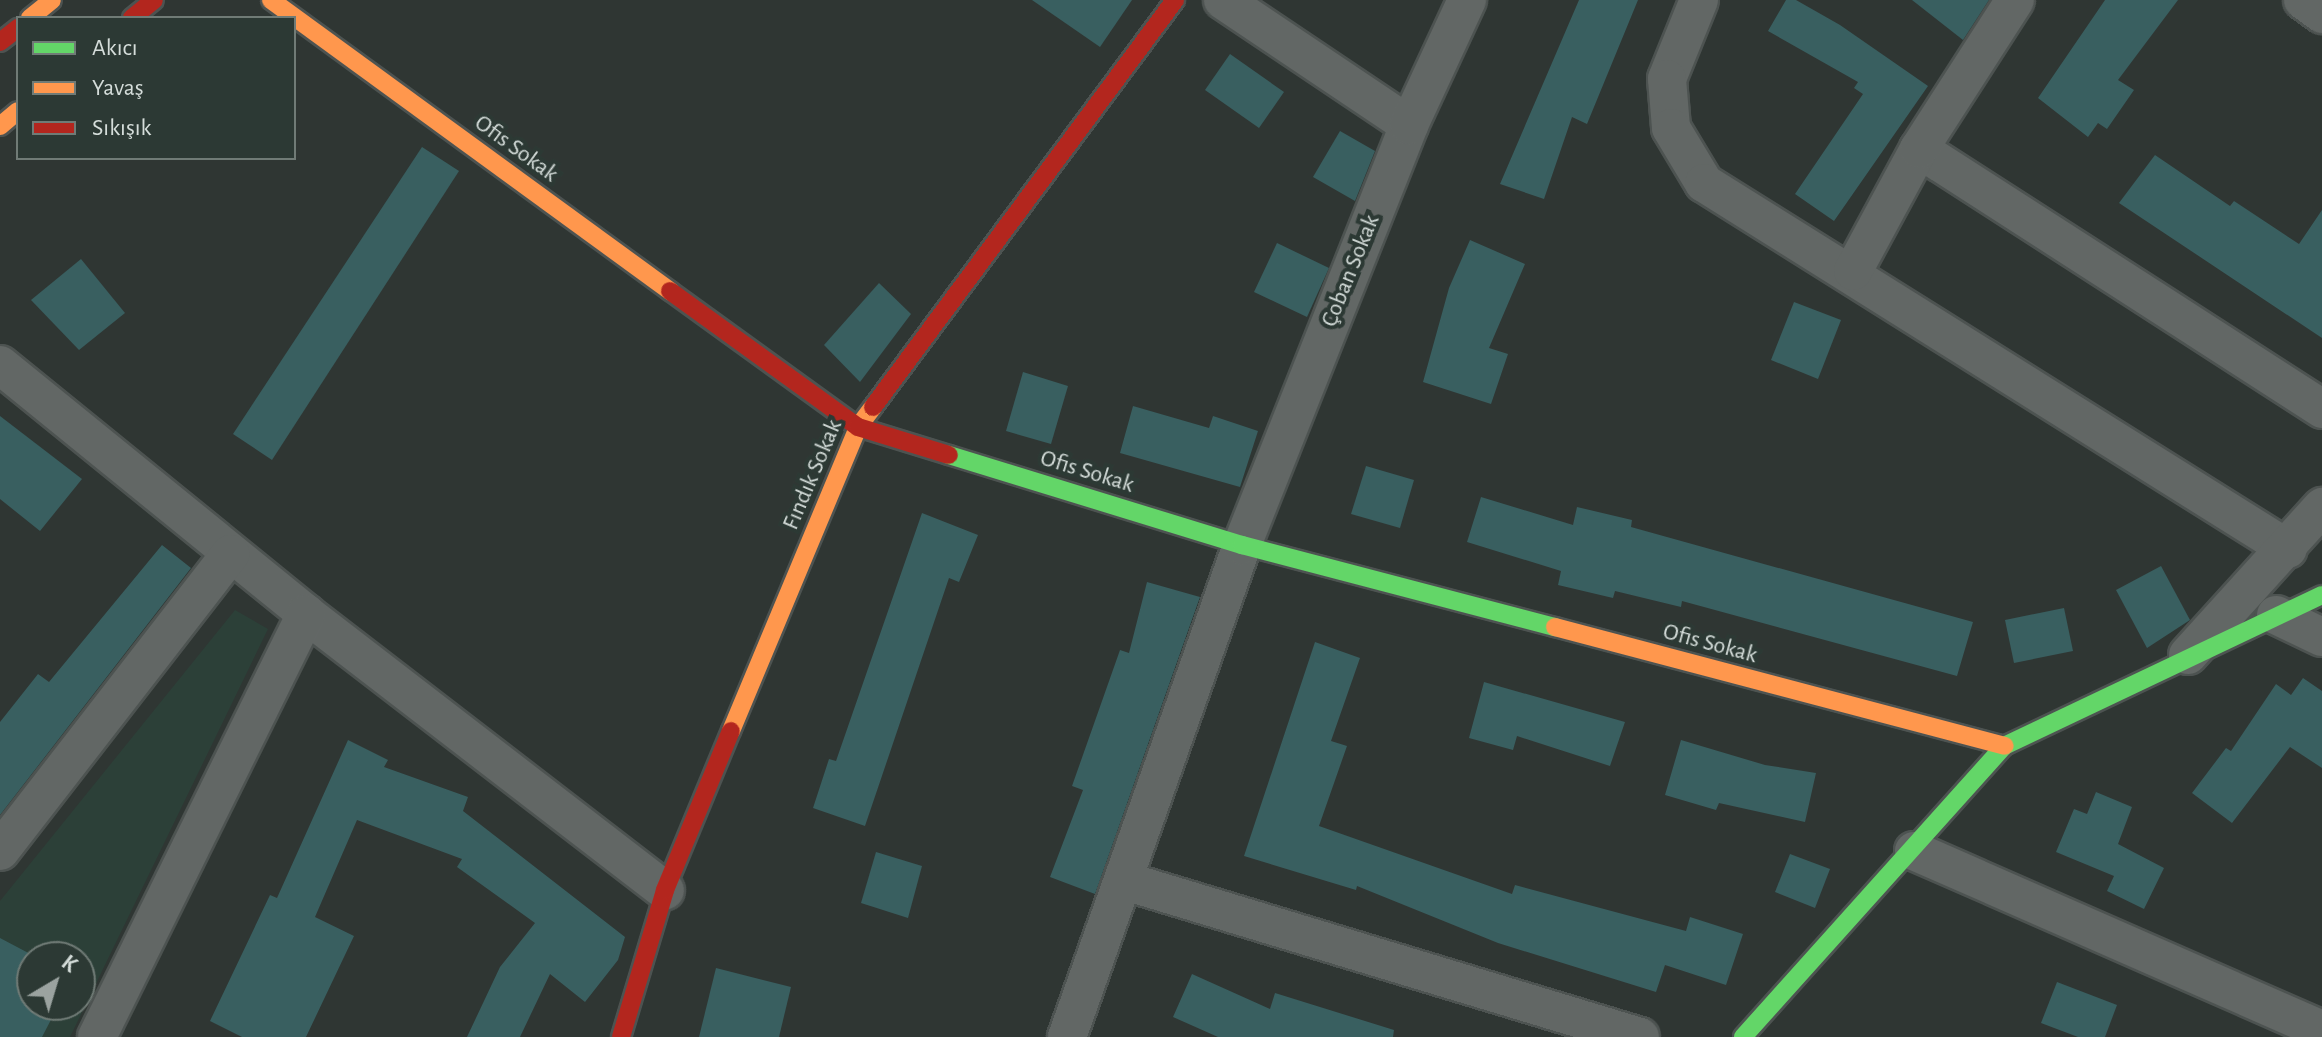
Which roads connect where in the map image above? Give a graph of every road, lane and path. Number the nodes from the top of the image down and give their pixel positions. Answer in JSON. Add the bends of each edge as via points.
{"nodes":[{"id":1,"x":52,"y":0,"type":"edge"},
{"id":2,"x":154,"y":0,"type":"edge"},
{"id":3,"x":271,"y":0,"type":"edge"},
{"id":4,"x":1175,"y":0,"type":"edge"},
{"id":5,"x":1223,"y":0,"type":"edge"},
{"id":6,"x":1467,"y":0,"type":"edge"},
{"id":7,"x":2015,"y":0,"type":"edge"},
{"id":8,"x":2303,"y":0,"type":"edge"},
{"id":9,"x":1687,"y":3,"type":"edge"},
{"id":10,"x":2322,"y":14,"type":"edge"},
{"id":11,"x":32,"y":16,"type":"edge"},
{"id":12,"x":134,"y":16,"type":"edge"},
{"id":13,"x":293,"y":16,"type":"edge"},
{"id":14,"x":296,"y":18,"type":"edge"},
{"id":15,"x":16,"y":30,"type":"edge"},
{"id":16,"x":0,"y":42,"type":"edge"},
{"id":17,"x":16,"y":113,"type":"edge"},
{"id":18,"x":1409,"y":125,"type":"junction"},
{"id":19,"x":0,"y":126,"type":"edge"},
{"id":20,"x":1919,"y":149,"type":"junction"},
{"id":21,"x":1853,"y":271,"type":"junction"},
{"id":22,"x":0,"y":365,"type":"edge"},
{"id":23,"x":2322,"y":409,"type":"edge"},
{"id":24,"x":858,"y":427,"type":"junction"},
{"id":25,"x":2322,"y":507,"type":"edge"},
{"id":26,"x":1242,"y":545,"type":"junction"},
{"id":27,"x":2288,"y":549,"type":"junction"},
{"id":28,"x":230,"y":554,"type":"junction"},
{"id":29,"x":2322,"y":595,"type":"edge"},
{"id":30,"x":306,"y":614,"type":"junction"},
{"id":31,"x":2276,"y":615,"type":"junction"},
{"id":32,"x":2322,"y":637,"type":"edge"},
{"id":33,"x":2183,"y":660,"type":"junction"},
{"id":34,"x":2004,"y":746,"type":"junction"},
{"id":35,"x":0,"y":851,"type":"edge"},
{"id":36,"x":1914,"y":851,"type":"junction"},
{"id":37,"x":1125,"y":881,"type":"junction"},
{"id":38,"x":665,"y":890,"type":"junction"},
{"id":39,"x":2322,"y":1030,"type":"edge"},
{"id":40,"x":97,"y":1037,"type":"edge"},
{"id":41,"x":621,"y":1037,"type":"edge"},
{"id":42,"x":1067,"y":1037,"type":"edge"},
{"id":43,"x":1640,"y":1037,"type":"edge"},
{"id":44,"x":1743,"y":1037,"type":"edge"}],
"edges":[{"from":1,"to":11,"type":"street"},
{"from":2,"to":12,"type":"street"},
{"from":3,"to":13,"type":"street","name":"Ofis Sokak"},
{"from":4,"to":24,"type":"street","name":"Fındık Sokak"},
{"from":5,"to":18,"type":"street"},
{"from":6,"to":18,"type":"street","name":"Çoban Sokak"},
{"from":7,"to":20,"type":"street"},
{"from":8,"to":10,"type":"street"},
{"from":9,"to":21,"type":"street","via":[[1667,79],[1671,128],[1704,183]]},
{"from":14,"to":24,"type":"street","name":"Ofis Sokak"},
{"from":15,"to":16,"type":"street"},
{"from":17,"to":19,"type":"street"},
{"from":18,"to":26,"type":"street","name":"Çoban Sokak"},
{"from":20,"to":21,"type":"street"},
{"from":20,"to":23,"type":"street"},
{"from":21,"to":27,"type":"street"},
{"from":22,"to":28,"type":"street"},
{"from":24,"to":26,"type":"street","name":"Ofis Sokak"},
{"from":24,"to":38,"type":"street","name":"Fındık Sokak"},
{"from":25,"to":27,"type":"street"},
{"from":26,"to":34,"type":"street","name":"Ofis Sokak"},
{"from":26,"to":37,"type":"street","name":"Çoban Sokak"},
{"from":27,"to":33,"type":"street"},
{"from":28,"to":30,"type":"street"},
{"from":28,"to":35,"type":"street"},
{"from":29,"to":31,"type":"street"},
{"from":30,"to":38,"type":"street"},
{"from":30,"to":40,"type":"street"},
{"from":31,"to":32,"type":"street"},
{"from":31,"to":33,"type":"street"},
{"from":33,"to":34,"type":"street"},
{"from":34,"to":36,"type":"street"},
{"from":36,"to":39,"type":"street"},
{"from":36,"to":44,"type":"street"},
{"from":37,"to":42,"type":"street","name":"Çoban Sokak"},
{"from":37,"to":43,"type":"street"},
{"from":38,"to":41,"type":"street","name":"Fındık Sokak"}]}
